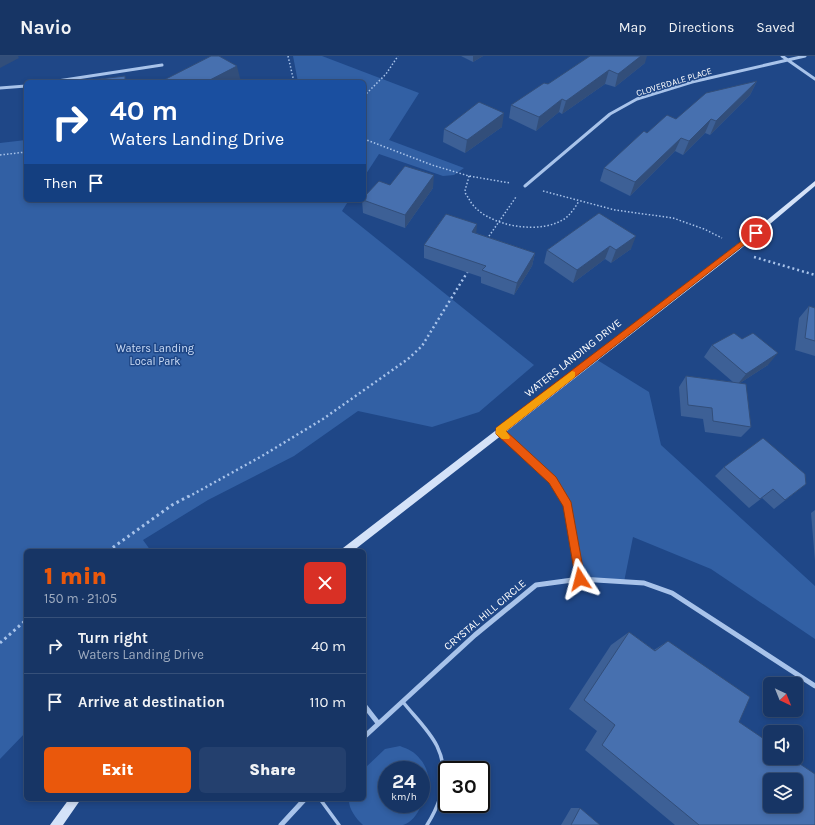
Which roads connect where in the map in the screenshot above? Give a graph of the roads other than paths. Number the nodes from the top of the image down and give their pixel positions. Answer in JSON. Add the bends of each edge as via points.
{"nodes":[{"id":1,"x":782,"y":56,"type":"edge"},
{"id":2,"x":805,"y":56,"type":"edge"},
{"id":3,"x":788,"y":60,"type":"junction"},
{"id":4,"x":162,"y":65,"type":"dead end"},
{"id":5,"x":815,"y":79,"type":"edge"},
{"id":6,"x":64,"y":80,"type":"edge"},
{"id":7,"x":24,"y":86,"type":"edge"},
{"id":8,"x":0,"y":88,"type":"edge"},
{"id":9,"x":815,"y":183,"type":"edge"},
{"id":10,"x":525,"y":186,"type":"road end"},
{"id":11,"x":500,"y":431,"type":"junction"},
{"id":12,"x":349,"y":549,"type":"edge"},
{"id":13,"x":580,"y":579,"type":"junction"},
{"id":14,"x":815,"y":686,"type":"edge"},
{"id":15,"x":403,"y":702,"type":"junction"},
{"id":16,"x":366,"y":708,"type":"edge"},
{"id":17,"x":378,"y":723,"type":"junction"},
{"id":18,"x":366,"y":735,"type":"edge"},
{"id":19,"x":74,"y":801,"type":"edge"},
{"id":20,"x":303,"y":801,"type":"edge"},
{"id":21,"x":321,"y":801,"type":"edge"},
{"id":22,"x":56,"y":825,"type":"edge"},
{"id":23,"x":281,"y":825,"type":"edge"},
{"id":24,"x":339,"y":825,"type":"edge"},
{"id":25,"x":427,"y":825,"type":"edge"}],
"edges":[{"from":1,"to":3,"type":"street"},
{"from":2,"to":3,"type":"street","name":"CLOVERDALE PLACE"},
{"from":3,"to":5,"type":"street"},
{"from":3,"to":10,"type":"street","name":"CLOVERDALE PLACE","via":[[692,82],[637,99],[610,114]]},
{"from":4,"to":6,"type":"street"},
{"from":7,"to":8,"type":"street"},
{"from":9,"to":11,"type":"street","name":"WATERS LANDING DRIVE","via":[[736,249]]},
{"from":11,"to":12,"type":"street","name":"WATERS LANDING DRIVE"},
{"from":11,"to":13,"type":"street","via":[[553,480],[568,505]]},
{"from":13,"to":14,"type":"street","name":"CRYSTAL HILL CIRCLE","via":[[644,583],[672,593]]},
{"from":13,"to":15,"type":"street","name":"CRYSTAL HILL CIRCLE","via":[[536,585],[475,635]]},
{"from":15,"to":17,"type":"street","name":"CRYSTAL HILL CIRCLE"},
{"from":15,"to":25,"type":"lane","via":[[437,746],[445,772],[437,811]]},
{"from":16,"to":17,"type":"street"},
{"from":17,"to":18,"type":"street","name":"CRYSTAL HILL CIRCLE"},
{"from":19,"to":22,"type":"street"},
{"from":20,"to":23,"type":"street"},
{"from":21,"to":24,"type":"lane"}]}
